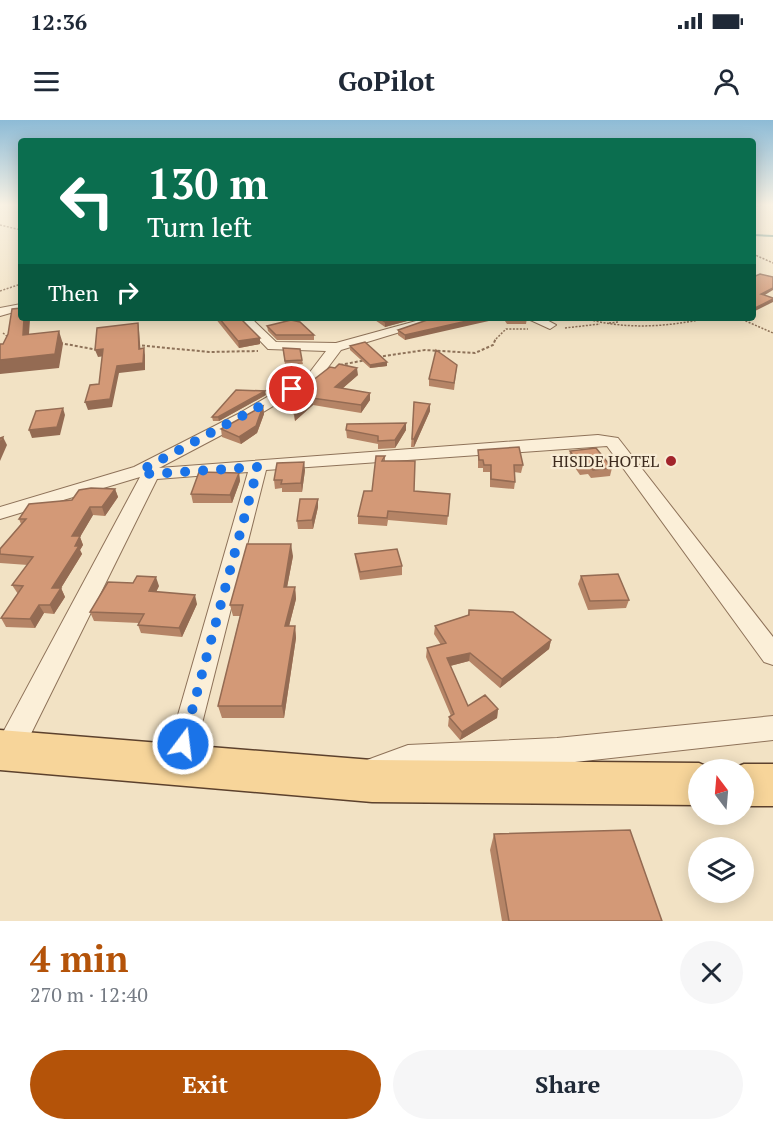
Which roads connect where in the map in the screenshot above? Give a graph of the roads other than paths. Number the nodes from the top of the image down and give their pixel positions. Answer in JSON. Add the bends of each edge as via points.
{"nodes":[{"id":1,"x":18,"y":308,"type":"edge"},
{"id":2,"x":0,"y":312,"type":"edge"},
{"id":3,"x":247,"y":321,"type":"edge"},
{"id":4,"x":429,"y":321,"type":"edge"},
{"id":5,"x":539,"y":321,"type":"edge"},
{"id":6,"x":552,"y":327,"type":"road end"},
{"id":7,"x":336,"y":347,"type":"junction"},
{"id":8,"x":258,"y":467,"type":"junction"},
{"id":9,"x":145,"y":472,"type":"junction"},
{"id":10,"x":0,"y":513,"type":"edge"},
{"id":11,"x":773,"y":655,"type":"edge"},
{"id":12,"x":773,"y":728,"type":"edge"},
{"id":13,"x":4,"y":751,"type":"edge"},
{"id":14,"x":177,"y":767,"type":"junction"},
{"id":15,"x":358,"y":780,"type":"junction"},
{"id":16,"x":688,"y":784,"type":"edge"},
{"id":17,"x":754,"y":784,"type":"edge"},
{"id":18,"x":773,"y":785,"type":"edge"}],
"edges":[{"from":1,"to":2,"type":"street"},
{"from":3,"to":7,"type":"street","via":[[273,346]]},
{"from":4,"to":7,"type":"street"},
{"from":5,"to":6,"type":"street"},
{"from":7,"to":9,"type":"street","via":[[315,375]]},
{"from":8,"to":9,"type":"street"},
{"from":8,"to":11,"type":"street","via":[[612,442]]},
{"from":8,"to":14,"type":"street"},
{"from":9,"to":10,"type":"street"},
{"from":9,"to":13,"type":"street"},
{"from":12,"to":15,"type":"street","via":[[557,751],[408,758],[380,767]]},
{"from":13,"to":14,"type":"main road"},
{"from":14,"to":15,"type":"main road"},
{"from":15,"to":16,"type":"main road"},
{"from":17,"to":18,"type":"main road"}]}
